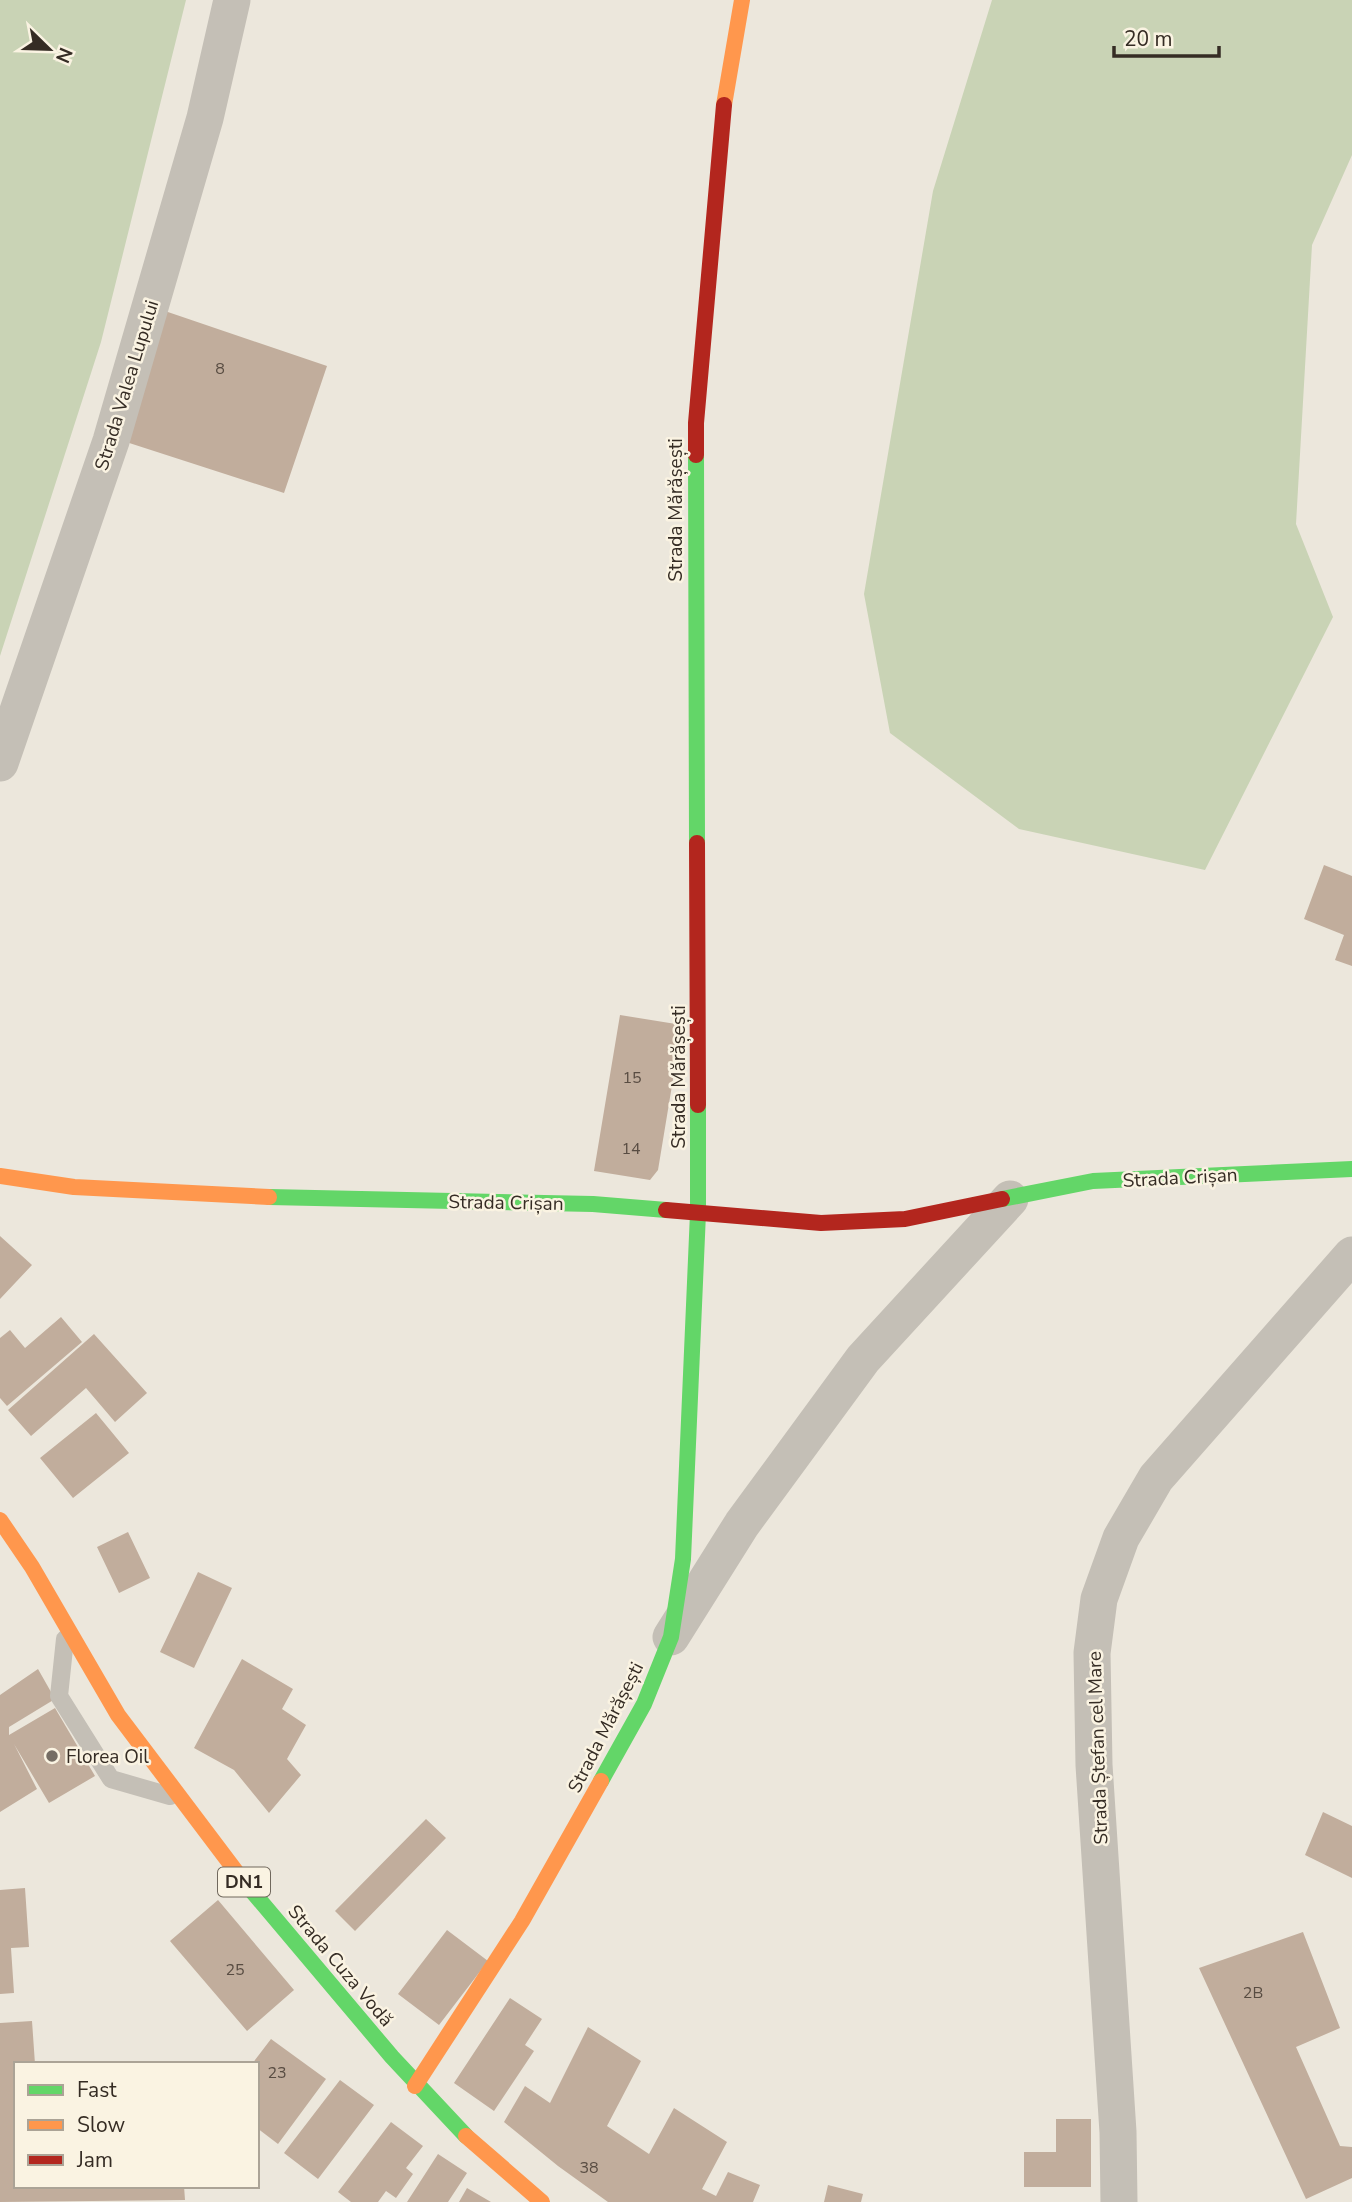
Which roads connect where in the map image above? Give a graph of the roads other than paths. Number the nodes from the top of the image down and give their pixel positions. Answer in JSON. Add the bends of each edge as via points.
{"nodes":[{"id":1,"x":232,"y":0,"type":"edge"},
{"id":2,"x":742,"y":0,"type":"edge"},
{"id":3,"x":0,"y":763,"type":"edge"},
{"id":4,"x":1352,"y":1169,"type":"edge"},
{"id":5,"x":0,"y":1176,"type":"edge"},
{"id":6,"x":1010,"y":1199,"type":"junction"},
{"id":7,"x":698,"y":1213,"type":"junction"},
{"id":8,"x":1352,"y":1255,"type":"edge"},
{"id":9,"x":0,"y":1520,"type":"edge"},
{"id":10,"x":66,"y":1628,"type":"junction"},
{"id":11,"x":671,"y":1637,"type":"junction"},
{"id":12,"x":175,"y":1797,"type":"junction"},
{"id":13,"x":415,"y":2086,"type":"junction"},
{"id":14,"x":542,"y":2202,"type":"edge"},
{"id":15,"x":1119,"y":2202,"type":"edge"}],
"edges":[{"from":1,"to":3,"type":"street","name":"Strada Valea Lupului","via":[[205,118],[111,441]]},
{"from":2,"to":7,"type":"street","name":"Strada Mărășești","via":[[720,131],[695,423]]},
{"from":4,"to":6,"type":"street","name":"Strada Crișan","via":[[1093,1181]]},
{"from":5,"to":7,"type":"street","name":"Strada Crișan","via":[[74,1186],[247,1197],[593,1204]]},
{"from":6,"to":7,"type":"street","name":"Strada Crișan","via":[[905,1219],[821,1223]]},
{"from":6,"to":11,"type":"street","via":[[863,1359],[742,1524]]},
{"from":7,"to":11,"type":"street","name":"Strada Mărășești","via":[[683,1559]]},
{"from":8,"to":15,"type":"street","name":"Strada Ștefan cel Mare","via":[[1156,1478],[1121,1538],[1098,1599],[1092,1653],[1094,1765]]},
{"from":9,"to":10,"type":"street","name":"Strada Cuza Vodă","number":"DN1"},
{"from":10,"to":12,"type":"street","name":"Strada Cuza Vodă","number":"DN1","via":[[116,1712]]},
{"from":10,"to":12,"type":"lane","via":[[59,1696],[111,1779]]},
{"from":11,"to":13,"type":"street","name":"Strada Mărășești","via":[[644,1704],[567,1845]]},
{"from":12,"to":13,"type":"street","name":"Strada Cuza Vodă","number":"DN1"},
{"from":13,"to":14,"type":"street","name":"Strada Cuza Vodă","number":"DN1"}]}
